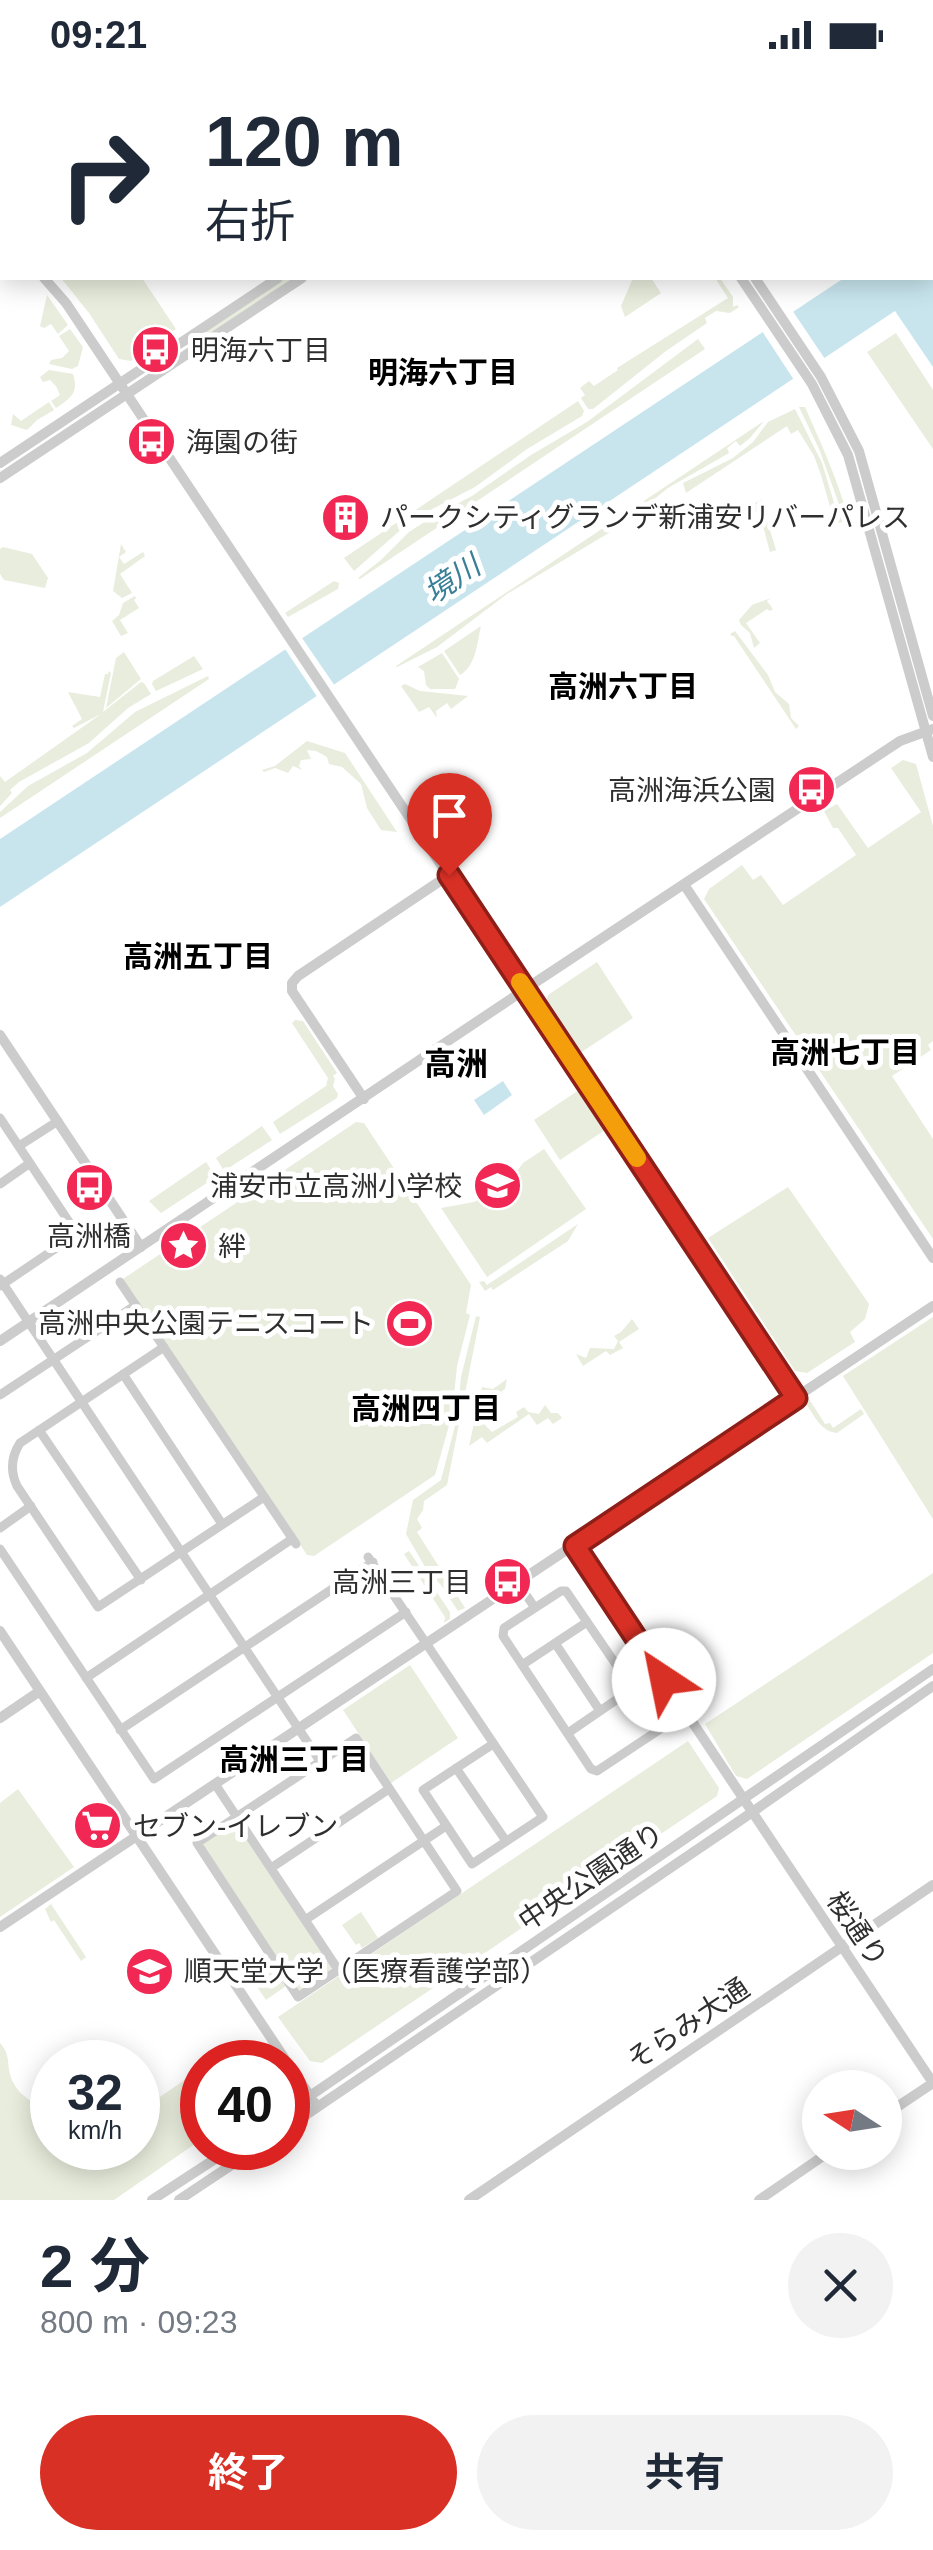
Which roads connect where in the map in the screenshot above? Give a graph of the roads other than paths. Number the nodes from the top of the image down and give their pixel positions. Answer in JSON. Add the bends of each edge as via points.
{"nodes":[{"id":1,"x":46,"y":280,"type":"edge"},
{"id":2,"x":275,"y":280,"type":"edge"},
{"id":3,"x":299,"y":280,"type":"edge"},
{"id":4,"x":743,"y":280,"type":"edge"},
{"id":5,"x":756,"y":280,"type":"edge"},
{"id":6,"x":771,"y":311,"type":"junction"},
{"id":7,"x":816,"y":380,"type":"junction"},
{"id":8,"x":119,"y":382,"type":"junction"},
{"id":9,"x":126,"y":394,"type":"junction"},
{"id":10,"x":0,"y":463,"type":"edge"},
{"id":11,"x":0,"y":478,"type":"edge"},
{"id":12,"x":933,"y":716,"type":"edge"},
{"id":13,"x":929,"y":730,"type":"edge"},
{"id":14,"x":933,"y":757,"type":"edge"},
{"id":15,"x":449,"y":875,"type":"junction"},
{"id":16,"x":684,"y":886,"type":"junction"},
{"id":17,"x":524,"y":990,"type":"junction"},
{"id":18,"x":0,"y":1036,"type":"edge"},
{"id":19,"x":364,"y":1099,"type":"junction"},
{"id":20,"x":0,"y":1118,"type":"edge"},
{"id":21,"x":58,"y":1121,"type":"junction"},
{"id":22,"x":19,"y":1146,"type":"junction"},
{"id":23,"x":30,"y":1163,"type":"junction"},
{"id":24,"x":0,"y":1184,"type":"edge"},
{"id":25,"x":141,"y":1247,"type":"junction"},
{"id":26,"x":933,"y":1258,"type":"edge"},
{"id":27,"x":120,"y":1282,"type":"dead end"},
{"id":28,"x":1,"y":1283,"type":"edge"},
{"id":29,"x":136,"y":1305,"type":"junction"},
{"id":30,"x":933,"y":1306,"type":"edge"},
{"id":31,"x":29,"y":1322,"type":"junction"},
{"id":32,"x":0,"y":1342,"type":"edge"},
{"id":33,"x":164,"y":1347,"type":"junction"},
{"id":34,"x":54,"y":1360,"type":"junction"},
{"id":35,"x":122,"y":1374,"type":"junction"},
{"id":36,"x":0,"y":1395,"type":"edge"},
{"id":37,"x":796,"y":1398,"type":"junction"},
{"id":38,"x":82,"y":1402,"type":"junction"},
{"id":39,"x":39,"y":1430,"type":"junction"},
{"id":40,"x":264,"y":1497,"type":"junction"},
{"id":41,"x":31,"y":1506,"type":"junction"},
{"id":42,"x":222,"y":1524,"type":"junction"},
{"id":43,"x":0,"y":1528,"type":"edge"},
{"id":44,"x":575,"y":1546,"type":"junction"},
{"id":45,"x":0,"y":1549,"type":"edge"},
{"id":46,"x":181,"y":1552,"type":"junction"},
{"id":47,"x":141,"y":1580,"type":"junction"},
{"id":48,"x":518,"y":1584,"type":"junction"},
{"id":49,"x":210,"y":1594,"type":"junction"},
{"id":50,"x":535,"y":1608,"type":"junction"},
{"id":51,"x":406,"y":1612,"type":"junction"},
{"id":52,"x":587,"y":1622,"type":"junction"},
{"id":53,"x":0,"y":1631,"type":"edge"},
{"id":54,"x":555,"y":1643,"type":"junction"},
{"id":55,"x":427,"y":1644,"type":"junction"},
{"id":56,"x":245,"y":1648,"type":"junction"},
{"id":57,"x":522,"y":1665,"type":"junction"},
{"id":58,"x":933,"y":1669,"type":"edge"},
{"id":59,"x":86,"y":1678,"type":"junction"},
{"id":60,"x":933,"y":1686,"type":"edge"},
{"id":61,"x":632,"y":1689,"type":"junction"},
{"id":62,"x":40,"y":1691,"type":"junction"},
{"id":63,"x":278,"y":1697,"type":"junction"},
{"id":64,"x":600,"y":1711,"type":"junction"},
{"id":65,"x":686,"y":1712,"type":"junction"},
{"id":66,"x":0,"y":1718,"type":"edge"},
{"id":67,"x":299,"y":1729,"type":"junction"},
{"id":68,"x":660,"y":1729,"type":"junction"},
{"id":69,"x":120,"y":1730,"type":"junction"},
{"id":70,"x":568,"y":1733,"type":"junction"},
{"id":71,"x":493,"y":1744,"type":"junction"},
{"id":72,"x":320,"y":1761,"type":"junction"},
{"id":73,"x":456,"y":1768,"type":"junction"},
{"id":74,"x":215,"y":1784,"type":"junction"},
{"id":75,"x":390,"y":1789,"type":"junction"},
{"id":76,"x":744,"y":1800,"type":"junction"},
{"id":77,"x":752,"y":1811,"type":"junction"},
{"id":78,"x":236,"y":1816,"type":"junction"},
{"id":79,"x":446,"y":1826,"type":"junction"},
{"id":80,"x":136,"y":1837,"type":"junction"},
{"id":81,"x":423,"y":1840,"type":"junction"},
{"id":82,"x":506,"y":1841,"type":"junction"},
{"id":83,"x":271,"y":1868,"type":"junction"},
{"id":84,"x":933,"y":1885,"type":"edge"},
{"id":85,"x":305,"y":1920,"type":"junction"},
{"id":86,"x":0,"y":1927,"type":"edge"},
{"id":87,"x":842,"y":1946,"type":"junction"},
{"id":88,"x":339,"y":1970,"type":"junction"},
{"id":89,"x":272,"y":2040,"type":"edge"},
{"id":90,"x":933,"y":2083,"type":"edge"},
{"id":91,"x":310,"y":2098,"type":"edge"},
{"id":92,"x":313,"y":2102,"type":"junction"},
{"id":93,"x":310,"y":2103,"type":"edge"},
{"id":94,"x":902,"y":2104,"type":"edge"},
{"id":95,"x":310,"y":2105,"type":"edge"},
{"id":96,"x":198,"y":2170,"type":"edge"},
{"id":97,"x":223,"y":2170,"type":"edge"},
{"id":98,"x":803,"y":2170,"type":"edge"},
{"id":99,"x":152,"y":2200,"type":"edge"},
{"id":100,"x":179,"y":2200,"type":"edge"},
{"id":101,"x":469,"y":2200,"type":"edge"},
{"id":102,"x":759,"y":2200,"type":"edge"}],
"edges":[{"from":1,"to":8,"type":"street"},
{"from":2,"to":8,"type":"street"},
{"from":3,"to":9,"type":"street"},
{"from":4,"to":6,"type":"street"},
{"from":5,"to":6,"type":"street"},
{"from":6,"to":7,"type":"street"},
{"from":7,"to":12,"type":"street","via":[[848,428],[866,472]]},
{"from":7,"to":13,"type":"street","via":[[851,465]]},
{"from":8,"to":9,"type":"street"},
{"from":8,"to":10,"type":"street"},
{"from":9,"to":11,"type":"street"},
{"from":9,"to":15,"type":"street"},
{"from":13,"to":14,"type":"street"},
{"from":13,"to":16,"type":"street","via":[[900,741]]},
{"from":15,"to":17,"type":"street"},
{"from":15,"to":19,"type":"street","via":[[292,982]]},
{"from":16,"to":17,"type":"street"},
{"from":16,"to":26,"type":"street"},
{"from":17,"to":19,"type":"street"},
{"from":17,"to":37,"type":"street"},
{"from":18,"to":21,"type":"street"},
{"from":19,"to":25,"type":"street"},
{"from":20,"to":22,"type":"street"},
{"from":21,"to":22,"type":"street"},
{"from":21,"to":25,"type":"street"},
{"from":22,"to":23,"type":"street"},
{"from":23,"to":24,"type":"street"},
{"from":23,"to":28,"type":"street","via":[[77,1234]]},
{"from":25,"to":31,"type":"street"},
{"from":27,"to":29,"type":"street"},
{"from":28,"to":31,"type":"street"},
{"from":29,"to":33,"type":"street"},
{"from":29,"to":34,"type":"street"},
{"from":30,"to":37,"type":"street"},
{"from":31,"to":32,"type":"street"},
{"from":31,"to":34,"type":"street"},
{"from":33,"to":35,"type":"street"},
{"from":33,"to":40,"type":"street"},
{"from":34,"to":36,"type":"street"},
{"from":34,"to":38,"type":"street"},
{"from":35,"to":38,"type":"street"},
{"from":35,"to":42,"type":"street"},
{"from":37,"to":44,"type":"street"},
{"from":38,"to":39,"type":"street"},
{"from":38,"to":46,"type":"street"},
{"from":39,"to":41,"type":"street","via":[[20,1443],[12,1464]]},
{"from":39,"to":47,"type":"street"},
{"from":40,"to":42,"type":"street"},
{"from":40,"to":49,"type":"street","via":[[294,1542]]},
{"from":41,"to":43,"type":"street"},
{"from":41,"to":47,"type":"street","via":[[98,1607]]},
{"from":42,"to":46,"type":"street"},
{"from":44,"to":48,"type":"street"},
{"from":44,"to":65,"type":"street","name":"桜通り"},
{"from":45,"to":59,"type":"street"},
{"from":46,"to":47,"type":"street"},
{"from":46,"to":49,"type":"street"},
{"from":48,"to":50,"type":"street"},
{"from":48,"to":55,"type":"street"},
{"from":49,"to":56,"type":"street"},
{"from":49,"to":59,"type":"street"},
{"from":50,"to":52,"type":"street","via":[[566,1591]]},
{"from":50,"to":57,"type":"street","via":[[502,1636]]},
{"from":51,"to":55,"type":"street"},
{"from":51,"to":56,"type":"street","via":[[371,1559]]},
{"from":51,"to":63,"type":"street"},
{"from":52,"to":54,"type":"street"},
{"from":52,"to":61,"type":"street"},
{"from":53,"to":62,"type":"street"},
{"from":54,"to":57,"type":"street"},
{"from":54,"to":64,"type":"street"},
{"from":55,"to":67,"type":"street"},
{"from":55,"to":71,"type":"street"},
{"from":56,"to":63,"type":"street"},
{"from":56,"to":69,"type":"street"},
{"from":57,"to":70,"type":"street"},
{"from":58,"to":76,"type":"street","name":"中央公園通り"},
{"from":59,"to":69,"type":"street"},
{"from":60,"to":77,"type":"street","name":"中央公園通り"},
{"from":61,"to":64,"type":"street"},
{"from":61,"to":68,"type":"street"},
{"from":62,"to":66,"type":"street"},
{"from":62,"to":80,"type":"street"},
{"from":63,"to":67,"type":"street"},
{"from":63,"to":69,"type":"street","via":[[154,1779]]},
{"from":64,"to":70,"type":"street"},
{"from":65,"to":68,"type":"street"},
{"from":65,"to":76,"type":"street","name":"桜通り"},
{"from":67,"to":72,"type":"street"},
{"from":67,"to":74,"type":"street"},
{"from":68,"to":70,"type":"street","via":[[597,1771]]},
{"from":71,"to":73,"type":"street"},
{"from":71,"to":82,"type":"street","via":[[542,1816]]},
{"from":72,"to":75,"type":"street","via":[[356,1738]]},
{"from":72,"to":78,"type":"street"},
{"from":73,"to":79,"type":"street","via":[[423,1790]]},
{"from":73,"to":82,"type":"street"},
{"from":74,"to":78,"type":"street"},
{"from":74,"to":80,"type":"street"},
{"from":75,"to":81,"type":"street"},
{"from":75,"to":83,"type":"street"},
{"from":76,"to":77,"type":"street","name":"桜通り"},
{"from":76,"to":92,"type":"street","name":"中央公園通り"},
{"from":77,"to":87,"type":"street","name":"桜通り"},
{"from":77,"to":92,"type":"street","name":"中央公園通り"},
{"from":78,"to":83,"type":"street"},
{"from":78,"to":88,"type":"street","via":[[196,1843],[298,1998]]},
{"from":79,"to":81,"type":"street"},
{"from":79,"to":82,"type":"street","via":[[472,1864]]},
{"from":80,"to":86,"type":"street"},
{"from":80,"to":89,"type":"street"},
{"from":81,"to":85,"type":"street"},
{"from":81,"to":88,"type":"street","via":[[457,1890]]},
{"from":83,"to":85,"type":"street"},
{"from":84,"to":87,"type":"street","name":"そらみ大通"},
{"from":85,"to":88,"type":"street"},
{"from":87,"to":90,"type":"street","name":"桜通り"},
{"from":87,"to":101,"type":"street","name":"そらみ大通"},
{"from":90,"to":94,"type":"street"},
{"from":91,"to":92,"type":"street"},
{"from":92,"to":93,"type":"street","name":"中央公園通り"},
{"from":92,"to":95,"type":"street","name":"中央公園通り"},
{"from":96,"to":99,"type":"street"},
{"from":97,"to":100,"type":"street"},
{"from":98,"to":102,"type":"street"}]}
